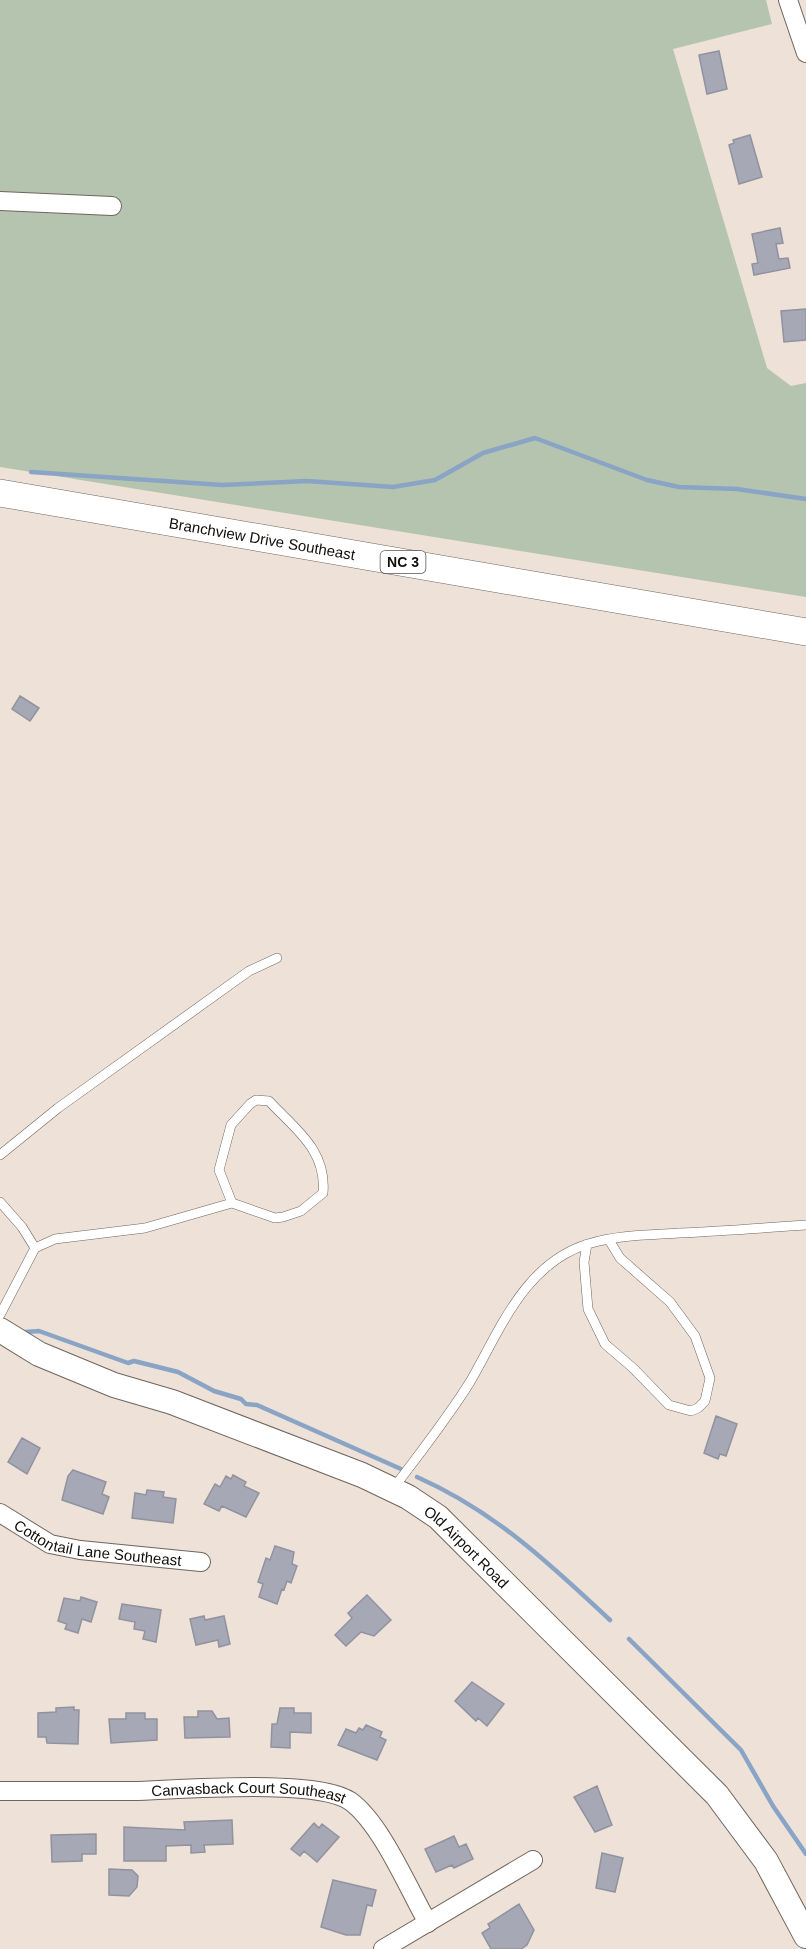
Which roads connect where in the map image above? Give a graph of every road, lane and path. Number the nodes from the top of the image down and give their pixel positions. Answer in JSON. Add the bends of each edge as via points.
{"nodes":[{"id":1,"x":788,"y":0,"type":"edge"},
{"id":2,"x":806,"y":53,"type":"edge"},
{"id":3,"x":0,"y":201,"type":"edge"},
{"id":4,"x":112,"y":206,"type":"dead end"},
{"id":5,"x":0,"y":492,"type":"edge"},
{"id":6,"x":806,"y":632,"type":"edge"},
{"id":7,"x":277,"y":958,"type":"dead end"},
{"id":8,"x":0,"y":1155,"type":"edge"},
{"id":9,"x":0,"y":1202,"type":"edge"},
{"id":10,"x":232,"y":1203,"type":"junction"},
{"id":11,"x":806,"y":1225,"type":"edge"},
{"id":12,"x":609,"y":1240,"type":"junction"},
{"id":13,"x":587,"y":1244,"type":"junction"},
{"id":14,"x":35,"y":1248,"type":"junction"},
{"id":15,"x":0,"y":1315,"type":"edge"},
{"id":16,"x":0,"y":1330,"type":"edge"},
{"id":17,"x":393,"y":1489,"type":"junction"},
{"id":18,"x":0,"y":1513,"type":"edge"},
{"id":19,"x":201,"y":1562,"type":"dead end"},
{"id":20,"x":0,"y":1791,"type":"edge"},
{"id":21,"x":533,"y":1860,"type":"dead end"},
{"id":22,"x":428,"y":1923,"type":"junction"},
{"id":23,"x":806,"y":1936,"type":"edge"},
{"id":24,"x":383,"y":1949,"type":"edge"}],
"edges":[{"from":1,"to":2,"type":"street"},
{"from":3,"to":4,"type":"street"},
{"from":5,"to":6,"type":"main road","name":"Branchview Drive Southeast","number":"NC 3"},
{"from":7,"to":8,"type":"lane","via":[[249,970],[58,1108]]},
{"from":9,"to":14,"type":"lane"},
{"from":10,"to":10,"type":"lane","via":[[275,1218],[301,1211],[323,1193],[316,1151],[269,1101],[256,1100],[231,1125],[219,1170]]},
{"from":10,"to":14,"type":"lane","via":[[145,1228],[55,1239]]},
{"from":11,"to":12,"type":"lane"},
{"from":12,"to":13,"type":"lane"},
{"from":12,"to":13,"type":"lane","via":[[620,1258],[670,1302],[695,1336],[710,1378],[705,1401],[698,1408],[691,1411],[669,1405],[605,1344],[588,1309],[584,1262]]},
{"from":13,"to":17,"type":"lane","via":[[558,1258],[526,1288],[501,1322],[443,1422]]},
{"from":14,"to":15,"type":"lane"},
{"from":16,"to":17,"type":"street","name":"Old Airport Road","via":[[39,1354],[114,1385],[172,1402]]},
{"from":17,"to":23,"type":"street","name":"Old Airport Road","via":[[438,1516],[717,1795],[766,1861]]},
{"from":18,"to":19,"type":"street","name":"Cottontail Lane Southeast","via":[[50,1544],[108,1554]]},
{"from":20,"to":22,"type":"street","name":"Canvasback Court Southeast","via":[[244,1787],[312,1790],[347,1798],[370,1818]]},
{"from":21,"to":22,"type":"street"},
{"from":22,"to":24,"type":"street"}]}
